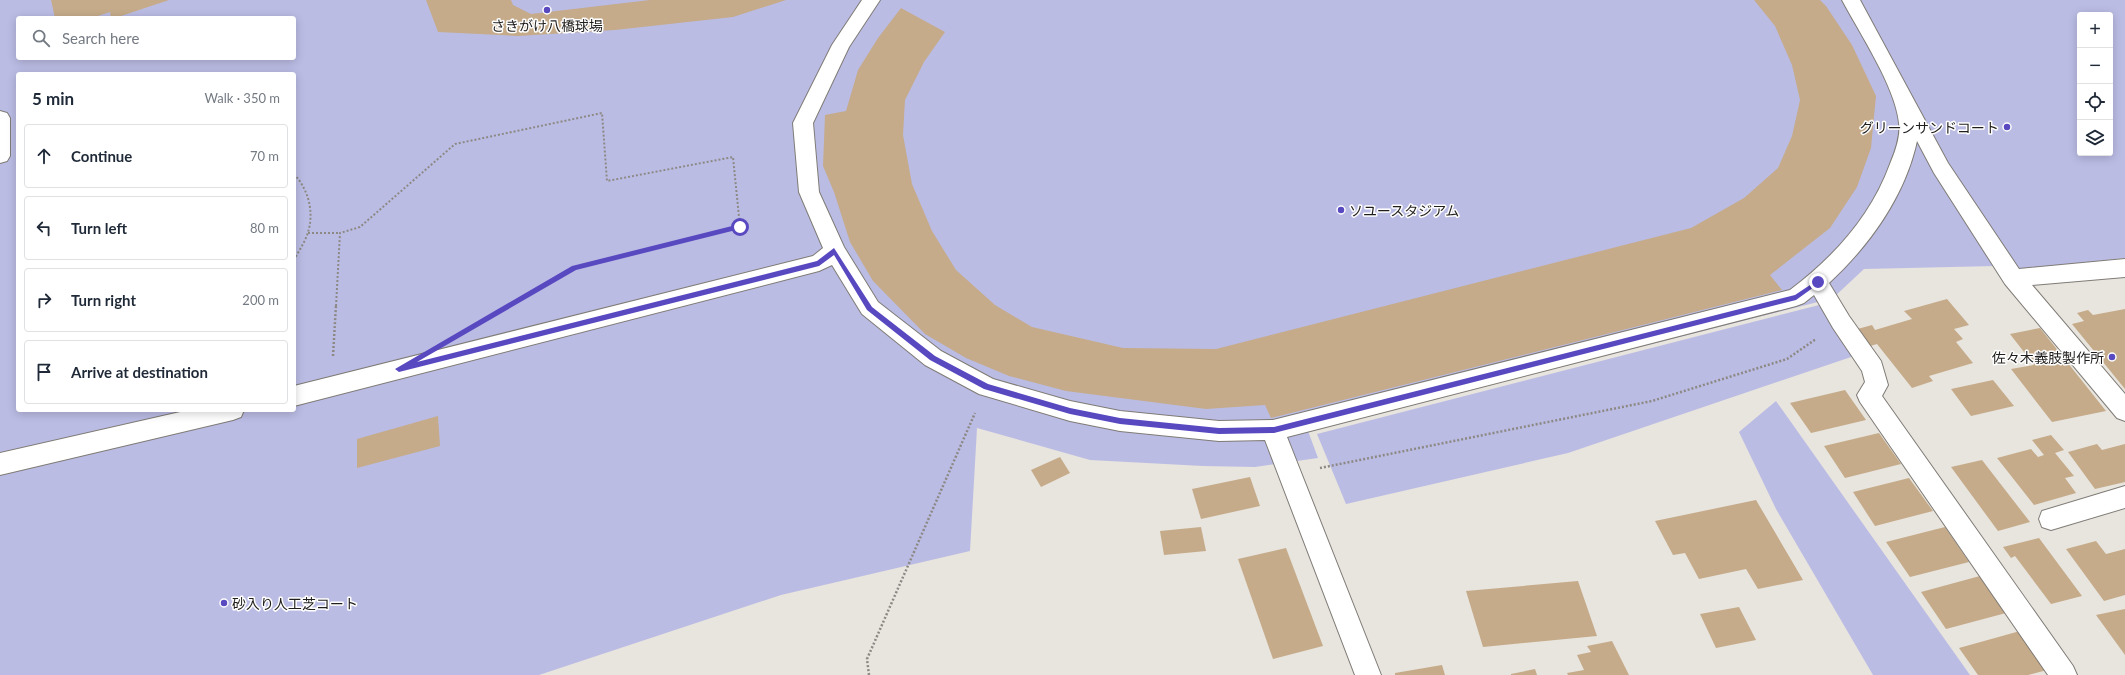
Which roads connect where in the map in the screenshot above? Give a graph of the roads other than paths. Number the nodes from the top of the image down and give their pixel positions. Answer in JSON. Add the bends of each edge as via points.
{"nodes":[{"id":1,"x":871,"y":0,"type":"edge"},
{"id":2,"x":1850,"y":0,"type":"edge"},
{"id":3,"x":1901,"y":91,"type":"junction"},
{"id":4,"x":0,"y":118,"type":"edge"},
{"id":5,"x":0,"y":156,"type":"edge"},
{"id":6,"x":834,"y":251,"type":"junction"},
{"id":7,"x":2125,"y":268,"type":"edge"},
{"id":8,"x":2013,"y":278,"type":"junction"},
{"id":9,"x":1818,"y":282,"type":"junction"},
{"id":10,"x":296,"y":396,"type":"edge"},
{"id":11,"x":2125,"y":411,"type":"edge"},
{"id":12,"x":224,"y":412,"type":"edge"},
{"id":13,"x":1274,"y":430,"type":"junction"},
{"id":14,"x":0,"y":464,"type":"edge"},
{"id":15,"x":2125,"y":498,"type":"edge"},
{"id":16,"x":2051,"y":519,"type":"dead end"},
{"id":17,"x":1368,"y":675,"type":"edge"},
{"id":18,"x":2064,"y":675,"type":"edge"}],
"edges":[{"from":1,"to":6,"type":"street","via":[[841,45],[803,122],[809,192]]},
{"from":2,"to":3,"type":"street"},
{"from":3,"to":8,"type":"street","via":[[1941,168]]},
{"from":3,"to":9,"type":"street","via":[[1910,131],[1901,165],[1874,215],[1842,258]]},
{"from":4,"to":5,"type":"street"},
{"from":6,"to":10,"type":"street","via":[[819,263]]},
{"from":6,"to":13,"type":"street","via":[[870,308],[932,358],[987,387],[1070,411],[1120,421],[1219,431]]},
{"from":7,"to":8,"type":"street"},
{"from":8,"to":11,"type":"street"},
{"from":9,"to":13,"type":"street","via":[[1796,297]]},
{"from":9,"to":18,"type":"street","via":[[1841,322],[1873,368],[1877,385],[1868,395]]},
{"from":12,"to":14,"type":"street"},
{"from":13,"to":17,"type":"street"},
{"from":15,"to":16,"type":"street"}]}
